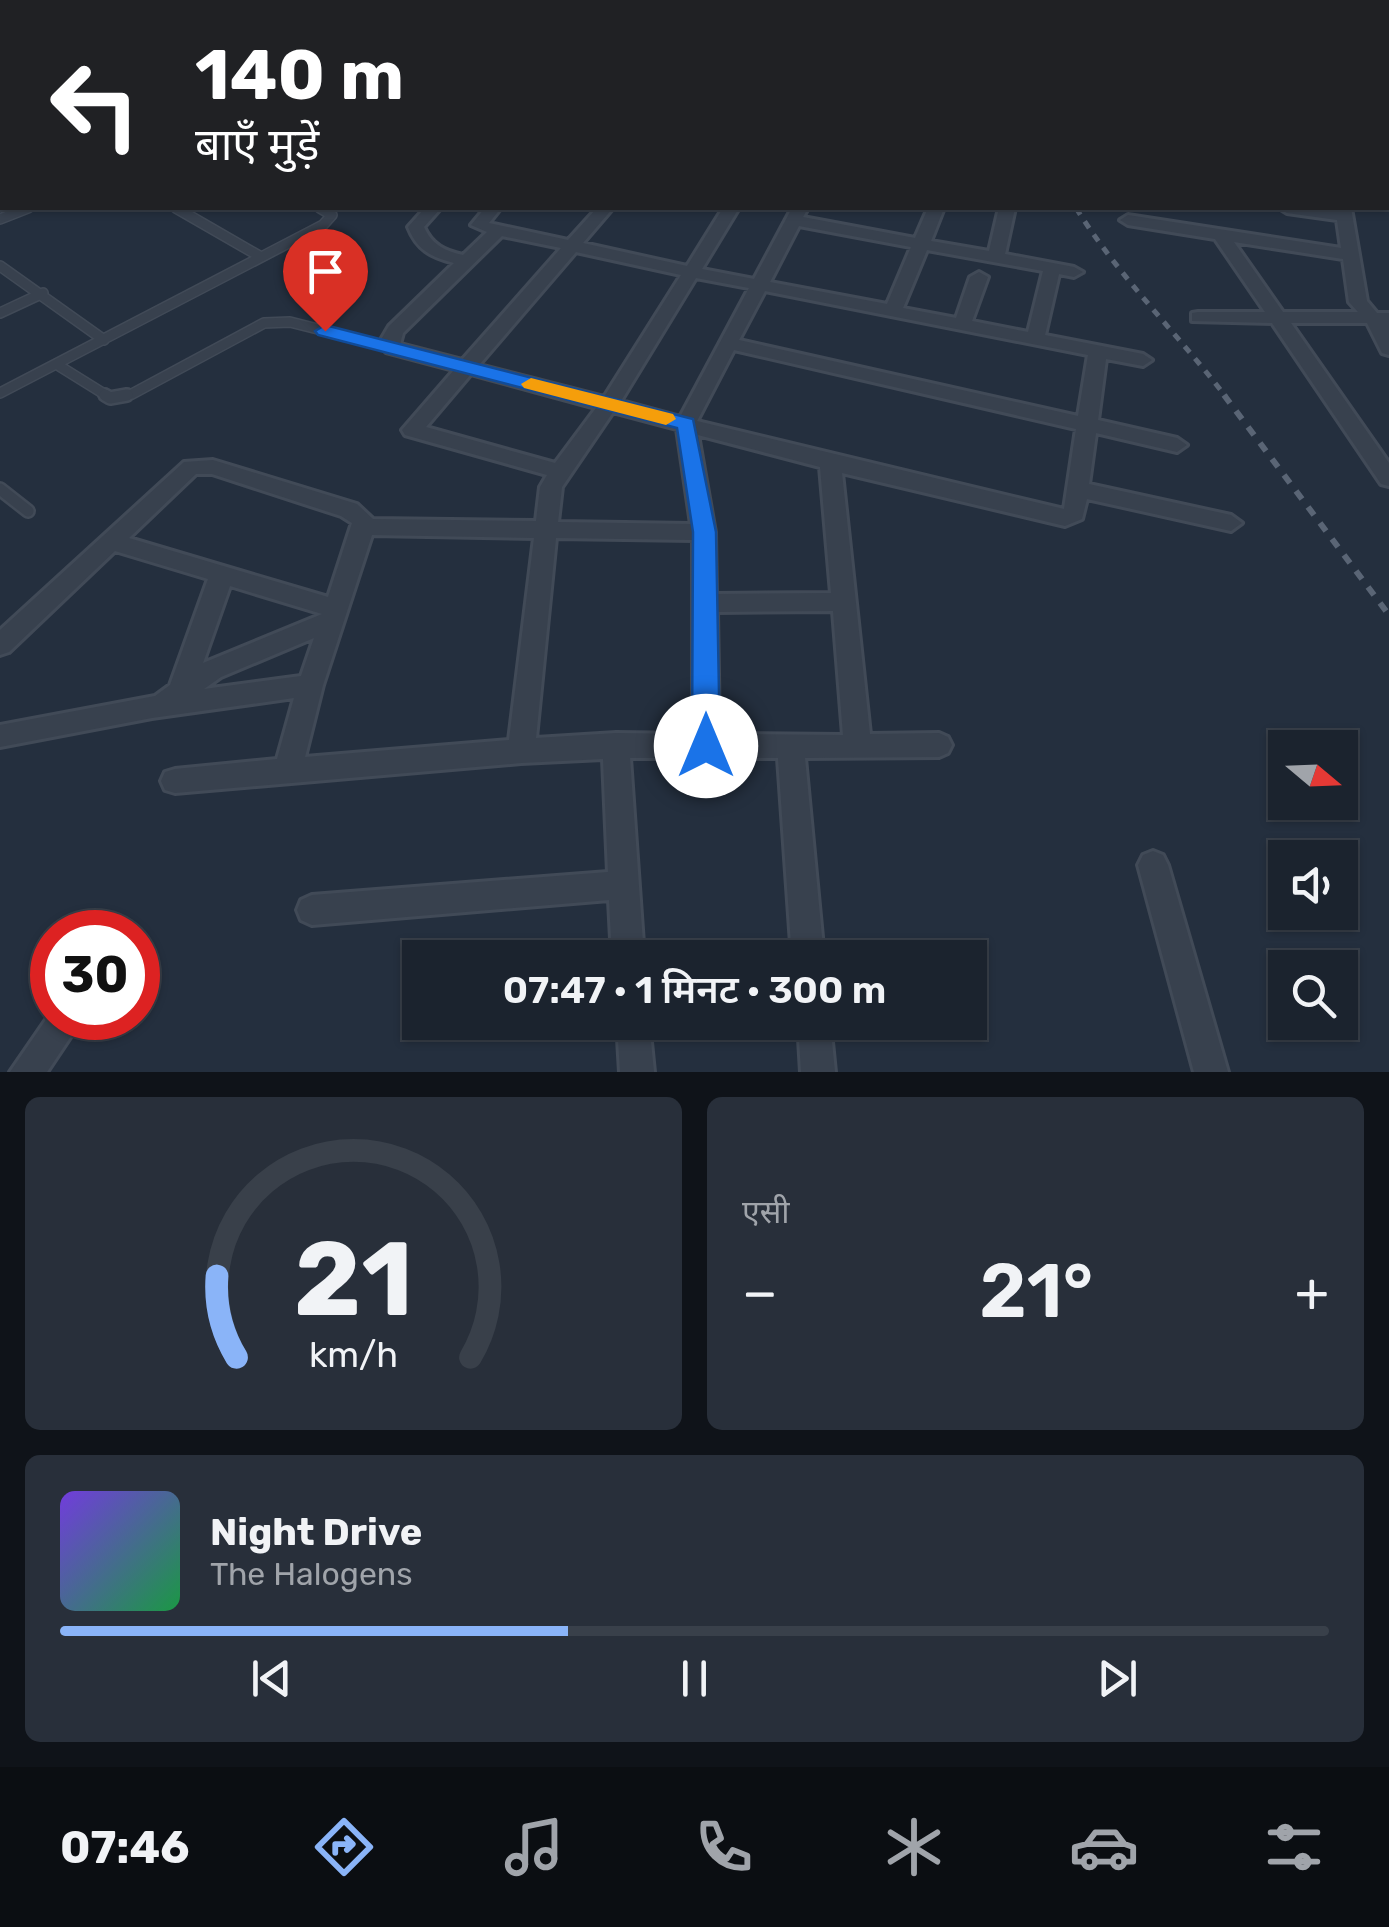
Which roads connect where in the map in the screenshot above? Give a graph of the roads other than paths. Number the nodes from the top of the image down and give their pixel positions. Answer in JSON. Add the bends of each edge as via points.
{"nodes":[{"id":1,"x":179,"y":210,"type":"edge"},
{"id":2,"x":323,"y":210,"type":"edge"},
{"id":3,"x":431,"y":210,"type":"edge"},
{"id":4,"x":492,"y":210,"type":"edge"},
{"id":5,"x":603,"y":210,"type":"edge"},
{"id":6,"x":730,"y":210,"type":"edge"},
{"id":7,"x":935,"y":210,"type":"edge"},
{"id":8,"x":1007,"y":210,"type":"edge"},
{"id":9,"x":1316,"y":210,"type":"edge"},
{"id":10,"x":1344,"y":212,"type":"edge"},
{"id":11,"x":796,"y":214,"type":"edge"},
{"id":12,"x":1128,"y":220,"type":"dead end"},
{"id":13,"x":498,"y":230,"type":"junction"},
{"id":14,"x":1222,"y":235,"type":"junction"},
{"id":15,"x":573,"y":245,"type":"junction"},
{"id":16,"x":920,"y":246,"type":"junction"},
{"id":17,"x":1351,"y":255,"type":"junction"},
{"id":18,"x":260,"y":257,"type":"junction"},
{"id":19,"x":996,"y":259,"type":"junction"},
{"id":20,"x":467,"y":261,"type":"junction"},
{"id":21,"x":0,"y":266,"type":"edge"},
{"id":22,"x":1052,"y":268,"type":"junction"},
{"id":23,"x":694,"y":272,"type":"junction"},
{"id":24,"x":1074,"y":272,"type":"dead end"},
{"id":25,"x":979,"y":277,"type":"dead end"},
{"id":26,"x":761,"y":285,"type":"junction"},
{"id":27,"x":43,"y":293,"type":"junction"},
{"id":28,"x":894,"y":311,"type":"junction"},
{"id":29,"x":0,"y":313,"type":"edge"},
{"id":30,"x":1198,"y":316,"type":"dead end"},
{"id":31,"x":1381,"y":318,"type":"edge"},
{"id":32,"x":1279,"y":319,"type":"junction"},
{"id":33,"x":962,"y":325,"type":"junction"},
{"id":34,"x":104,"y":340,"type":"junction"},
{"id":35,"x":1035,"y":340,"type":"junction"},
{"id":36,"x":727,"y":343,"type":"junction"},
{"id":37,"x":393,"y":348,"type":"junction"},
{"id":38,"x":1389,"y":349,"type":"edge"},
{"id":39,"x":1098,"y":352,"type":"junction"},
{"id":40,"x":1142,"y":360,"type":"dead end"},
{"id":41,"x":56,"y":364,"type":"junction"},
{"id":42,"x":465,"y":368,"type":"junction"},
{"id":43,"x":0,"y":393,"type":"edge"},
{"id":44,"x":610,"y":403,"type":"junction"},
{"id":45,"x":686,"y":424,"type":"junction"},
{"id":46,"x":1086,"y":424,"type":"junction"},
{"id":47,"x":1177,"y":445,"type":"dead end"},
{"id":48,"x":830,"y":463,"type":"junction"},
{"id":49,"x":558,"y":472,"type":"junction"},
{"id":50,"x":1389,"y":478,"type":"edge"},
{"id":51,"x":1078,"y":488,"type":"junction"},
{"id":52,"x":3,"y":496,"type":"edge"},
{"id":53,"x":28,"y":511,"type":"dead end"},
{"id":54,"x":1231,"y":523,"type":"dead end"},
{"id":55,"x":364,"y":527,"type":"junction"},
{"id":56,"x":546,"y":532,"type":"junction"},
{"id":57,"x":704,"y":532,"type":"junction"},
{"id":58,"x":110,"y":541,"type":"junction"},
{"id":59,"x":222,"y":574,"type":"junction"},
{"id":60,"x":844,"y":602,"type":"junction"},
{"id":61,"x":705,"y":603,"type":"junction"},
{"id":62,"x":332,"y":614,"type":"junction"},
{"id":63,"x":0,"y":646,"type":"edge"},
{"id":64,"x":310,"y":685,"type":"junction"},
{"id":65,"x":171,"y":698,"type":"junction"},
{"id":66,"x":0,"y":736,"type":"edge"},
{"id":67,"x":616,"y":744,"type":"junction"},
{"id":68,"x":940,"y":745,"type":"dead end"},
{"id":69,"x":706,"y":746,"type":"junction"},
{"id":70,"x":858,"y":747,"type":"junction"},
{"id":71,"x":791,"y":749,"type":"junction"},
{"id":72,"x":521,"y":751,"type":"junction"},
{"id":73,"x":288,"y":770,"type":"junction"},
{"id":74,"x":176,"y":781,"type":"dead end"},
{"id":75,"x":1152,"y":865,"type":"dead end"},
{"id":76,"x":623,"y":886,"type":"junction"},
{"id":77,"x":312,"y":910,"type":"dead end"},
{"id":78,"x":627,"y":940,"type":"edge"},
{"id":79,"x":807,"y":940,"type":"edge"},
{"id":80,"x":51,"y":1040,"type":"edge"},
{"id":81,"x":634,"y":1040,"type":"edge"},
{"id":82,"x":815,"y":1040,"type":"edge"},
{"id":83,"x":27,"y":1072,"type":"edge"},
{"id":84,"x":636,"y":1072,"type":"edge"},
{"id":85,"x":818,"y":1072,"type":"edge"},
{"id":86,"x":1211,"y":1072,"type":"edge"}],
"edges":[{"from":1,"to":18,"type":"lane"},
{"from":2,"to":18,"type":"lane","via":[[331,219]]},
{"from":3,"to":20,"type":"street","via":[[416,227],[422,242],[436,254]]},
{"from":4,"to":13,"type":"street","via":[[479,226]]},
{"from":5,"to":15,"type":"street"},
{"from":6,"to":23,"type":"street"},
{"from":7,"to":16,"type":"street"},
{"from":8,"to":19,"type":"street"},
{"from":9,"to":10,"type":"street"},
{"from":10,"to":17,"type":"street"},
{"from":11,"to":16,"type":"street"},
{"from":11,"to":26,"type":"street"},
{"from":12,"to":14,"type":"street"},
{"from":13,"to":15,"type":"street"},
{"from":13,"to":20,"type":"street"},
{"from":14,"to":17,"type":"street"},
{"from":14,"to":32,"type":"street"},
{"from":15,"to":23,"type":"street"},
{"from":15,"to":42,"type":"street"},
{"from":16,"to":19,"type":"street"},
{"from":16,"to":28,"type":"street"},
{"from":17,"to":31,"type":"street","via":[[1358,302]]},
{"from":18,"to":34,"type":"lane"},
{"from":19,"to":22,"type":"street"},
{"from":20,"to":37,"type":"street","via":[[389,337]]},
{"from":21,"to":27,"type":"lane"},
{"from":22,"to":24,"type":"street"},
{"from":22,"to":35,"type":"street"},
{"from":23,"to":26,"type":"street"},
{"from":23,"to":44,"type":"street"},
{"from":25,"to":33,"type":"street"},
{"from":26,"to":28,"type":"street"},
{"from":26,"to":36,"type":"street"},
{"from":27,"to":29,"type":"lane"},
{"from":27,"to":34,"type":"lane"},
{"from":28,"to":33,"type":"street"},
{"from":30,"to":32,"type":"street"},
{"from":31,"to":32,"type":"street"},
{"from":31,"to":38,"type":"street"},
{"from":32,"to":50,"type":"street"},
{"from":33,"to":35,"type":"street"},
{"from":34,"to":41,"type":"lane"},
{"from":35,"to":39,"type":"street"},
{"from":36,"to":45,"type":"street"},
{"from":36,"to":46,"type":"street"},
{"from":37,"to":41,"type":"lane","via":[[290,322],[264,323],[132,394],[110,398]]},
{"from":37,"to":42,"type":"street"},
{"from":39,"to":40,"type":"street"},
{"from":39,"to":46,"type":"street"},
{"from":41,"to":43,"type":"lane"},
{"from":42,"to":44,"type":"street"},
{"from":42,"to":49,"type":"street","via":[[412,430]]},
{"from":44,"to":45,"type":"street"},
{"from":44,"to":49,"type":"street"},
{"from":45,"to":48,"type":"street"},
{"from":45,"to":57,"type":"street"},
{"from":46,"to":47,"type":"street"},
{"from":46,"to":51,"type":"street"},
{"from":48,"to":51,"type":"street","via":[[1065,518],[1074,513]]},
{"from":48,"to":60,"type":"street"},
{"from":49,"to":56,"type":"street","via":[[547,500]]},
{"from":51,"to":54,"type":"street"},
{"from":52,"to":53,"type":"lane"},
{"from":55,"to":56,"type":"street"},
{"from":55,"to":58,"type":"street","via":[[349,510],[201,464],[182,473]]},
{"from":55,"to":62,"type":"street"},
{"from":56,"to":57,"type":"street"},
{"from":56,"to":72,"type":"street"},
{"from":57,"to":61,"type":"street"},
{"from":58,"to":59,"type":"street"},
{"from":58,"to":63,"type":"street"},
{"from":59,"to":62,"type":"street"},
{"from":59,"to":65,"type":"street"},
{"from":60,"to":61,"type":"street"},
{"from":60,"to":70,"type":"street"},
{"from":61,"to":69,"type":"street"},
{"from":62,"to":64,"type":"street"},
{"from":62,"to":65,"type":"street","via":[[212,670]]},
{"from":64,"to":65,"type":"street"},
{"from":64,"to":73,"type":"street"},
{"from":65,"to":66,"type":"street"},
{"from":67,"to":69,"type":"street"},
{"from":67,"to":72,"type":"street"},
{"from":67,"to":76,"type":"street"},
{"from":68,"to":70,"type":"street"},
{"from":69,"to":71,"type":"street"},
{"from":70,"to":71,"type":"street"},
{"from":71,"to":79,"type":"street"},
{"from":72,"to":73,"type":"street"},
{"from":73,"to":74,"type":"street"},
{"from":75,"to":86,"type":"street"},
{"from":76,"to":77,"type":"street"},
{"from":76,"to":78,"type":"street"},
{"from":80,"to":83,"type":"street"},
{"from":81,"to":84,"type":"street"},
{"from":82,"to":85,"type":"street"}]}
